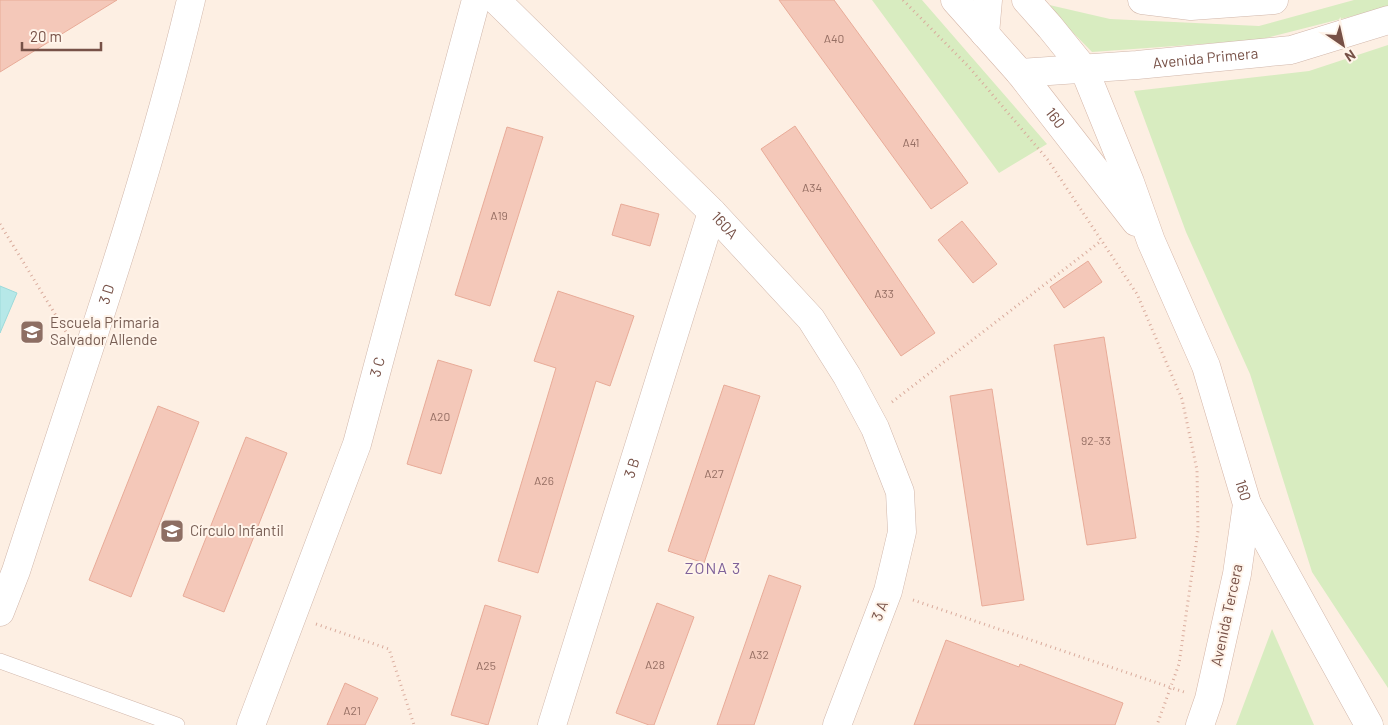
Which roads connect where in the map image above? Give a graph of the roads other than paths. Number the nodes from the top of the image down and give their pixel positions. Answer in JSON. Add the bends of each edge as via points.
{"nodes":[{"id":1,"x":191,"y":0,"type":"edge"},
{"id":2,"x":476,"y":0,"type":"edge"},
{"id":3,"x":496,"y":0,"type":"edge"},
{"id":4,"x":955,"y":0,"type":"edge"},
{"id":5,"x":988,"y":0,"type":"edge"},
{"id":6,"x":1026,"y":0,"type":"edge"},
{"id":7,"x":1142,"y":0,"type":"edge"},
{"id":8,"x":1274,"y":0,"type":"edge"},
{"id":9,"x":1388,"y":20,"type":"edge"},
{"id":10,"x":985,"y":34,"type":"junction"},
{"id":11,"x":1084,"y":69,"type":"junction"},
{"id":12,"x":1020,"y":73,"type":"junction"},
{"id":13,"x":712,"y":212,"type":"junction"},
{"id":14,"x":1151,"y":241,"type":"junction"},
{"id":15,"x":900,"y":492,"type":"joint"},
{"id":16,"x":1247,"y":504,"type":"junction"},
{"id":17,"x":0,"y":612,"type":"edge"},
{"id":18,"x":0,"y":661,"type":"edge"},
{"id":19,"x":177,"y":725,"type":"edge"},
{"id":20,"x":251,"y":725,"type":"edge"},
{"id":21,"x":552,"y":725,"type":"edge"},
{"id":22,"x":838,"y":725,"type":"edge"},
{"id":23,"x":1200,"y":725,"type":"edge"},
{"id":24,"x":1369,"y":725,"type":"edge"}],
"edges":[{"from":1,"to":17,"type":"street","name":"3 D","via":[[127,229]]},
{"from":2,"to":20,"type":"street","name":"3 C","via":[[357,444]]},
{"from":3,"to":13,"type":"street","name":"160A"},
{"from":4,"to":10,"type":"street","name":"160"},
{"from":5,"to":10,"type":"street"},
{"from":6,"to":11,"type":"street","name":"160"},
{"from":7,"to":8,"type":"street","via":[[1190,6]]},
{"from":9,"to":11,"type":"street","name":"Avenida Primera","via":[[1291,50]]},
{"from":10,"to":12,"type":"street","name":"160"},
{"from":11,"to":12,"type":"street","name":"Avenida Primera"},
{"from":11,"to":14,"type":"street","name":"160"},
{"from":12,"to":14,"type":"street","name":"160"},
{"from":13,"to":15,"type":"street","name":"160A","via":[[810,319],[870,418]]},
{"from":13,"to":21,"type":"street","name":"3 B"},
{"from":14,"to":16,"type":"street","name":"160","via":[[1206,366]]},
{"from":15,"to":22,"type":"street","name":"3 A","via":[[902,532],[888,591]]},
{"from":16,"to":23,"type":"street","name":"Avenida Tercera","via":[[1237,574],[1209,699]]},
{"from":16,"to":24,"type":"street","name":"160"},
{"from":18,"to":19,"type":"lane"}]}
